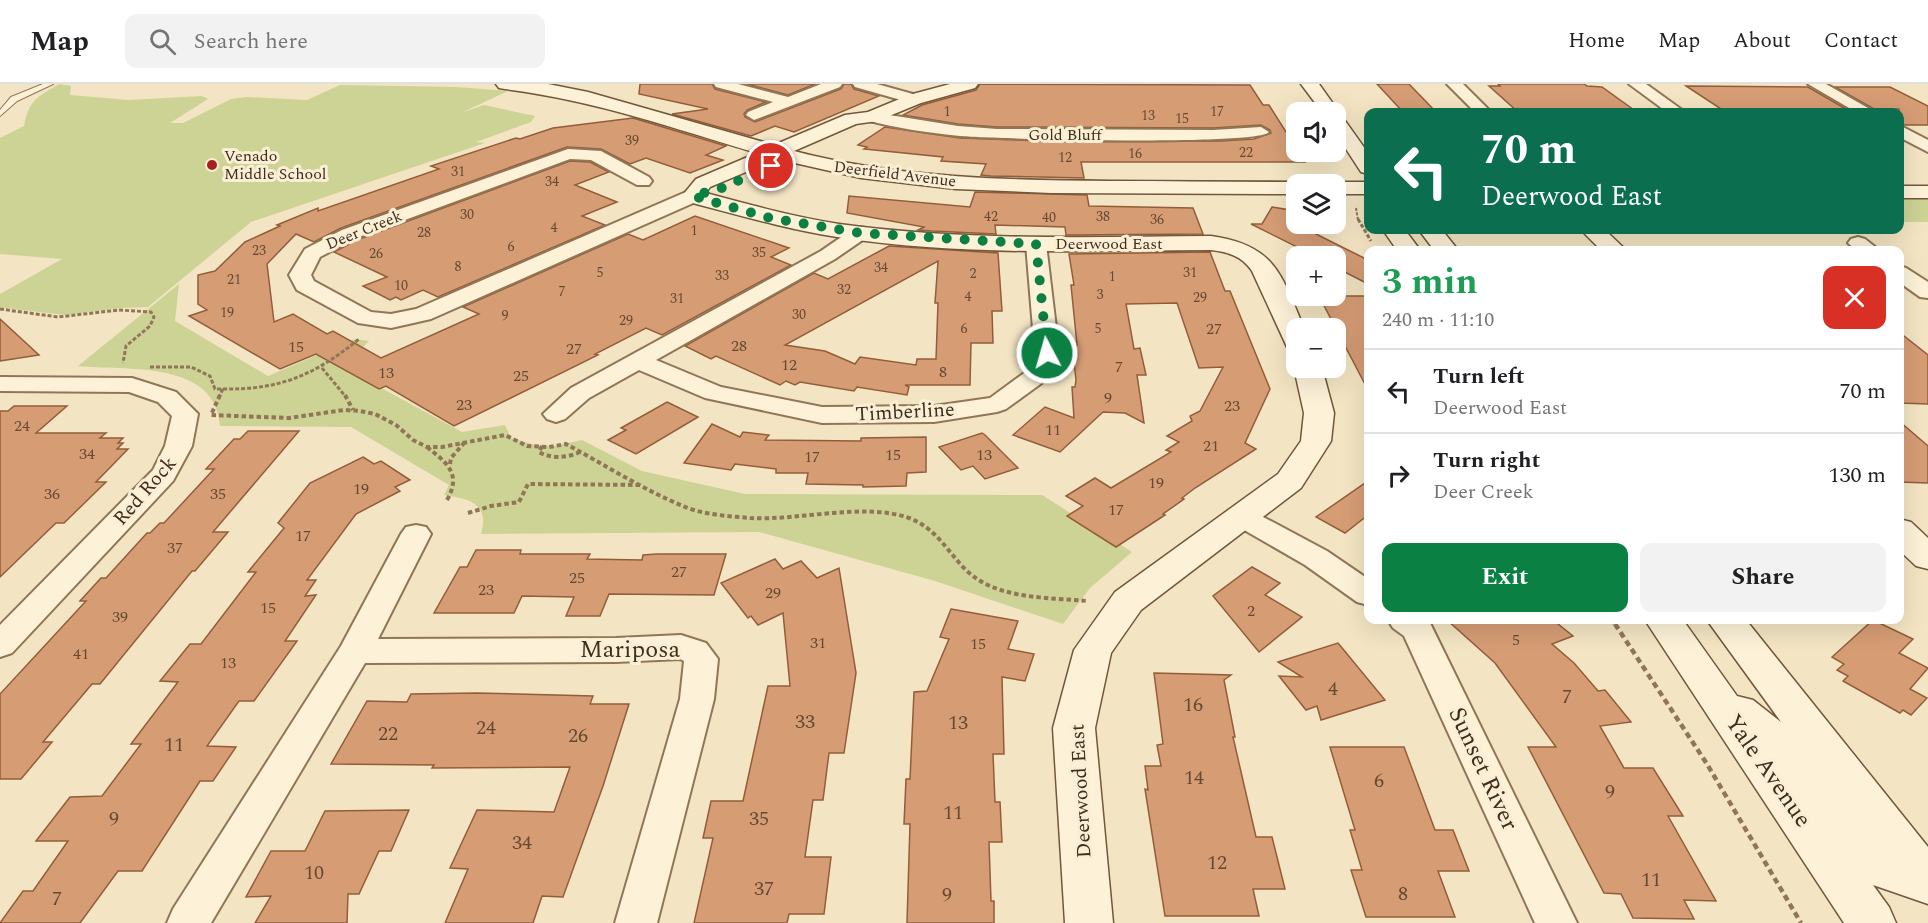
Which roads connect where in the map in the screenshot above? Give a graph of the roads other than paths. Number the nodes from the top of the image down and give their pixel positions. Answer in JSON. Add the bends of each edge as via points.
{"nodes":[{"id":1,"x":49,"y":84,"type":"edge"},
{"id":2,"x":505,"y":84,"type":"edge"},
{"id":3,"x":721,"y":84,"type":"edge"},
{"id":4,"x":835,"y":84,"type":"edge"},
{"id":5,"x":851,"y":84,"type":"edge"},
{"id":6,"x":860,"y":84,"type":"edge"},
{"id":7,"x":969,"y":84,"type":"edge"},
{"id":8,"x":1310,"y":84,"type":"edge"},
{"id":9,"x":1454,"y":84,"type":"edge"},
{"id":10,"x":1636,"y":84,"type":"edge"},
{"id":11,"x":1815,"y":84,"type":"edge"},
{"id":12,"x":786,"y":101,"type":"junction"},
{"id":13,"x":910,"y":101,"type":"junction"},
{"id":14,"x":1324,"y":102,"type":"edge"},
{"id":15,"x":1479,"y":108,"type":"edge"},
{"id":16,"x":1671,"y":108,"type":"edge"},
{"id":17,"x":1860,"y":108,"type":"edge"},
{"id":18,"x":0,"y":114,"type":"edge"},
{"id":19,"x":754,"y":115,"type":"dead end"},
{"id":20,"x":871,"y":117,"type":"junction"},
{"id":21,"x":1261,"y":132,"type":"dead end"},
{"id":22,"x":1904,"y":133,"type":"edge"},
{"id":23,"x":1346,"y":135,"type":"edge"},
{"id":24,"x":1928,"y":147,"type":"edge"},
{"id":25,"x":784,"y":154,"type":"junction"},
{"id":26,"x":1364,"y":162,"type":"edge"},
{"id":27,"x":643,"y":181,"type":"dead end"},
{"id":28,"x":1286,"y":188,"type":"edge"},
{"id":29,"x":1346,"y":188,"type":"edge"},
{"id":30,"x":1364,"y":188,"type":"edge"},
{"id":31,"x":1904,"y":192,"type":"edge"},
{"id":32,"x":1928,"y":192,"type":"edge"},
{"id":33,"x":693,"y":196,"type":"junction"},
{"id":34,"x":860,"y":233,"type":"junction"},
{"id":35,"x":1433,"y":234,"type":"edge"},
{"id":36,"x":1596,"y":234,"type":"edge"},
{"id":37,"x":1036,"y":244,"type":"junction"},
{"id":38,"x":1443,"y":246,"type":"edge"},
{"id":39,"x":1610,"y":246,"type":"edge"},
{"id":40,"x":1904,"y":275,"type":"edge"},
{"id":41,"x":1928,"y":292,"type":"edge"},
{"id":42,"x":1286,"y":318,"type":"edge"},
{"id":43,"x":638,"y":361,"type":"junction"},
{"id":44,"x":1310,"y":378,"type":"edge"},
{"id":45,"x":0,"y":384,"type":"edge"},
{"id":46,"x":556,"y":414,"type":"dead end"},
{"id":47,"x":1242,"y":517,"type":"junction"},
{"id":48,"x":416,"y":534,"type":"dead end"},
{"id":49,"x":1904,"y":535,"type":"edge"},
{"id":50,"x":1928,"y":558,"type":"edge"},
{"id":51,"x":1364,"y":591,"type":"edge"},
{"id":52,"x":1410,"y":624,"type":"edge"},
{"id":53,"x":1666,"y":624,"type":"edge"},
{"id":54,"x":1729,"y":624,"type":"edge"},
{"id":55,"x":0,"y":645,"type":"edge"},
{"id":56,"x":355,"y":651,"type":"junction"},
{"id":57,"x":1709,"y":687,"type":"junction"},
{"id":58,"x":1927,"y":880,"type":"edge"},
{"id":59,"x":188,"y":923,"type":"edge"},
{"id":60,"x":636,"y":923,"type":"edge"},
{"id":61,"x":1089,"y":923,"type":"edge"},
{"id":62,"x":1556,"y":923,"type":"edge"},
{"id":63,"x":1872,"y":923,"type":"edge"}],
"edges":[{"from":1,"to":18,"type":"lane","via":[[14,99]]},
{"from":2,"to":25,"type":"street","name":"Deerfield Avenue","via":[[598,99]]},
{"from":3,"to":12,"type":"street"},
{"from":4,"to":12,"type":"street"},
{"from":5,"to":13,"type":"street","via":[[867,92]]},
{"from":6,"to":13,"type":"street"},
{"from":7,"to":13,"type":"street","name":"Deer Creek"},
{"from":8,"to":14,"type":"street"},
{"from":9,"to":15,"type":"street"},
{"from":10,"to":16,"type":"street"},
{"from":11,"to":17,"type":"street"},
{"from":12,"to":19,"type":"street"},
{"from":13,"to":20,"type":"street","name":"Deer Creek"},
{"from":20,"to":21,"type":"street","name":"Gold Bluff","via":[[997,134]]},
{"from":20,"to":25,"type":"street","name":"Deer Creek","via":[[867,124]]},
{"from":22,"to":24,"type":"street"},
{"from":23,"to":26,"type":"street"},
{"from":25,"to":28,"type":"street","name":"Deerfield Avenue","via":[[877,175],[927,181]]},
{"from":25,"to":33,"type":"street","name":"Deer Creek","via":[[722,188]]},
{"from":27,"to":33,"type":"street","name":"Deer Creek","via":[[595,155],[568,154],[339,238],[312,253],[300,275],[305,285],[356,314],[391,321],[423,314]]},
{"from":29,"to":30,"type":"street"},
{"from":31,"to":32,"type":"street"},
{"from":33,"to":34,"type":"street","name":"Deerwood East","via":[[770,218]]},
{"from":34,"to":37,"type":"street","name":"Deerwood East"},
{"from":34,"to":43,"type":"street","via":[[828,255]]},
{"from":35,"to":38,"type":"street"},
{"from":36,"to":39,"type":"street"},
{"from":37,"to":42,"type":"street","name":"Deerwood East","via":[[1211,243],[1241,249],[1261,264]]},
{"from":37,"to":43,"type":"street","name":"Timberline","via":[[1047,353],[1037,375],[998,404],[934,414],[822,415],[714,393]]},
{"from":40,"to":41,"type":"street"},
{"from":43,"to":46,"type":"street","via":[[580,393]]},
{"from":44,"to":47,"type":"street","name":"Deerwood East","via":[[1319,413],[1316,441],[1290,481]]},
{"from":45,"to":55,"type":"street","name":"Red Rock","via":[[132,385],[167,397],[185,414],[179,451],[163,475]]},
{"from":47,"to":51,"type":"street","via":[[1316,558]]},
{"from":47,"to":61,"type":"street","name":"Deerwood East","via":[[1128,601],[1093,650],[1074,728]]},
{"from":48,"to":56,"type":"street"},
{"from":49,"to":50,"type":"street"},
{"from":52,"to":62,"type":"street","name":"Sunset River","via":[[1417,629]]},
{"from":53,"to":57,"type":"street","name":"Yale Avenue"},
{"from":54,"to":58,"type":"street"},
{"from":56,"to":59,"type":"street"},
{"from":56,"to":60,"type":"street","name":"Mariposa","via":[[681,647],[694,651],[701,659],[697,699]]},
{"from":57,"to":58,"type":"street","via":[[1781,745],[1856,848],[1892,871]]},
{"from":57,"to":63,"type":"street","name":"Yale Avenue"}]}
